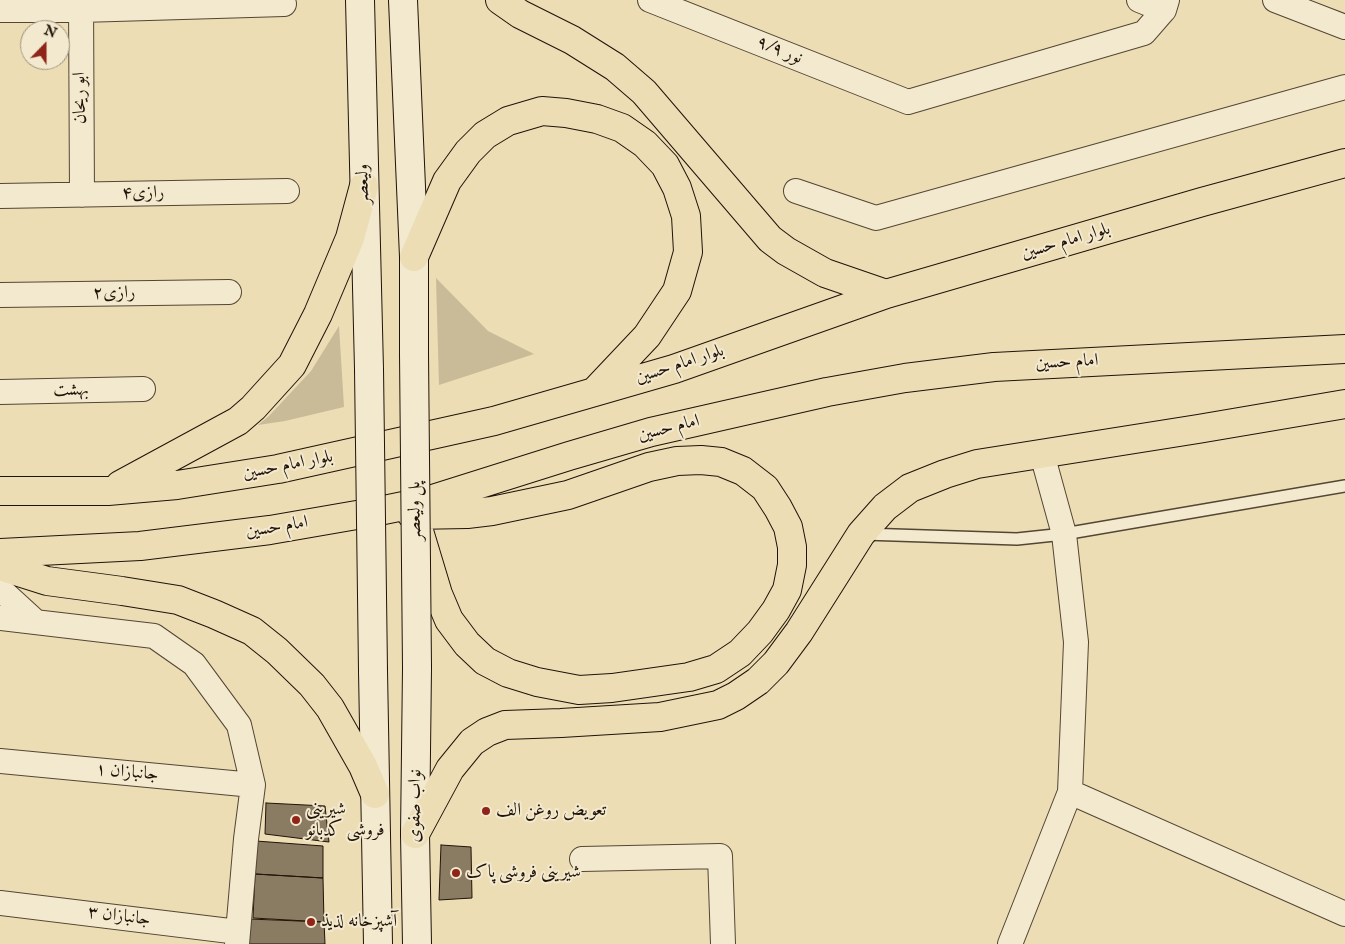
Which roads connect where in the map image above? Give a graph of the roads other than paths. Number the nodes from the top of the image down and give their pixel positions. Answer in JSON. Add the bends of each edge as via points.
{"nodes":[{"id":1,"x":360,"y":0,"type":"edge"},
{"id":2,"x":403,"y":0,"type":"edge"},
{"id":3,"x":500,"y":0,"type":"edge"},
{"id":4,"x":650,"y":0,"type":"edge"},
{"id":5,"x":1138,"y":0,"type":"edge"},
{"id":6,"x":1275,"y":0,"type":"edge"},
{"id":7,"x":284,"y":4,"type":"dead end"},
{"id":8,"x":81,"y":5,"type":"edge"},
{"id":9,"x":1166,"y":5,"type":"edge"},
{"id":10,"x":0,"y":10,"type":"edge"},
{"id":11,"x":1345,"y":27,"type":"edge"},
{"id":12,"x":1345,"y":86,"type":"edge"},
{"id":13,"x":1345,"y":163,"type":"edge"},
{"id":14,"x":364,"y":186,"type":"junction"},
{"id":15,"x":287,"y":191,"type":"dead end"},
{"id":16,"x":796,"y":192,"type":"dead end"},
{"id":17,"x":82,"y":195,"type":"junction"},
{"id":18,"x":0,"y":196,"type":"edge"},
{"id":19,"x":414,"y":257,"type":"junction"},
{"id":20,"x":228,"y":292,"type":"dead end"},
{"id":21,"x":886,"y":294,"type":"junction"},
{"id":22,"x":0,"y":295,"type":"edge"},
{"id":23,"x":1345,"y":349,"type":"edge"},
{"id":24,"x":143,"y":389,"type":"dead end"},
{"id":25,"x":0,"y":392,"type":"edge"},
{"id":26,"x":595,"y":392,"type":"junction"},
{"id":27,"x":1345,"y":404,"type":"edge"},
{"id":28,"x":1042,"y":454,"type":"junction"},
{"id":29,"x":1345,"y":486,"type":"edge"},
{"id":30,"x":0,"y":491,"type":"edge"},
{"id":31,"x":108,"y":491,"type":"junction"},
{"id":32,"x":348,"y":516,"type":"junction"},
{"id":33,"x":416,"y":521,"type":"junction"},
{"id":34,"x":861,"y":534,"type":"junction"},
{"id":35,"x":1064,"y":534,"type":"junction"},
{"id":36,"x":0,"y":553,"type":"edge"},
{"id":37,"x":0,"y":566,"type":"edge"},
{"id":38,"x":0,"y":589,"type":"edge"},
{"id":39,"x":0,"y":618,"type":"edge"},
{"id":40,"x":36,"y":622,"type":"junction"},
{"id":41,"x":417,"y":668,"type":"joint"},
{"id":42,"x":0,"y":761,"type":"edge"},
{"id":43,"x":253,"y":785,"type":"junction"},
{"id":44,"x":1070,"y":792,"type":"junction"},
{"id":45,"x":375,"y":794,"type":"junction"},
{"id":46,"x":415,"y":834,"type":"junction"},
{"id":47,"x":582,"y":859,"type":"dead end"},
{"id":48,"x":0,"y":903,"type":"edge"},
{"id":49,"x":1345,"y":914,"type":"edge"},
{"id":50,"x":237,"y":938,"type":"edge"},
{"id":51,"x":378,"y":944,"type":"edge"},
{"id":52,"x":417,"y":944,"type":"edge"},
{"id":53,"x":723,"y":944,"type":"edge"},
{"id":54,"x":1010,"y":944,"type":"edge"}],
"edges":[{"from":1,"to":14,"type":"main road","name":"ولیعصر"},
{"from":2,"to":19,"type":"main road"},
{"from":3,"to":21,"type":"main road","via":[[615,67],[644,92],[770,239],[786,252],[825,273]]},
{"from":4,"to":9,"type":"street","name":"نور ۹/۹","via":[[908,102],[1144,33]]},
{"from":5,"to":9,"type":"street"},
{"from":6,"to":11,"type":"street"},
{"from":7,"to":8,"type":"street"},
{"from":8,"to":10,"type":"street"},
{"from":8,"to":17,"type":"street","name":"ابو ریحان"},
{"from":12,"to":16,"type":"street","via":[[876,218]]},
{"from":13,"to":21,"type":"main road","name":"بلوار امام حسین"},
{"from":14,"to":31,"type":"main road","via":[[350,238],[318,314],[286,372],[238,421]]},
{"from":14,"to":45,"type":"main road","name":"ولیعصر","bridge":true},
{"from":15,"to":17,"type":"street","name":"رازی۴"},
{"from":17,"to":18,"type":"street","name":"رازی۴"},
{"from":19,"to":26,"type":"main road","via":[[447,181],[484,134],[508,121],[542,111],[566,113],[622,128],[645,144],[665,165],[677,188],[686,216],[688,252],[677,290],[667,306],[647,336]]},
{"from":19,"to":33,"type":"main road","name":"پل ولیعصر","bridge":true},
{"from":20,"to":22,"type":"street","name":"رازی۲"},
{"from":21,"to":26,"type":"main road","name":"بلوار امام حسین","via":[[674,369]]},
{"from":23,"to":32,"type":"main road","name":"امام حسین","via":[[994,367],[906,378],[826,392],[651,432],[423,502]]},
{"from":24,"to":25,"type":"street","name":"بهشت"},
{"from":26,"to":31,"type":"main road","name":"بلوار امام حسین","via":[[494,422],[278,469],[178,485]]},
{"from":27,"to":28,"type":"main road"},
{"from":28,"to":34,"type":"main road","via":[[977,464],[910,488],[885,507]]},
{"from":28,"to":35,"type":"street"},
{"from":29,"to":35,"type":"lane"},
{"from":30,"to":31,"type":"main road","name":"بلوار امام حسین"},
{"from":32,"to":33,"type":"main road","via":[[492,511],[568,495],[649,467],[677,461],[721,462],[743,471],[765,488],[788,527],[792,565],[786,590],[760,632],[716,669],[689,677],[580,690],[508,673],[485,661],[467,644],[448,620]]},
{"from":32,"to":36,"type":"main road","name":"امام حسین","via":[[270,530],[140,546]]},
{"from":33,"to":41,"type":"main road","name":"پل ولیعصر","bridge":true},
{"from":34,"to":35,"type":"lane","via":[[1017,539]]},
{"from":34,"to":46,"type":"main road","via":[[776,663],[736,696],[718,705],[660,717],[505,725],[487,732],[472,742],[450,769]]},
{"from":35,"to":44,"type":"street","via":[[1076,642]]},
{"from":37,"to":45,"type":"main road","via":[[47,581],[178,600],[252,632],[278,651],[330,708]]},
{"from":38,"to":40,"type":"street"},
{"from":39,"to":40,"type":"street"},
{"from":40,"to":43,"type":"street","via":[[154,636],[194,664],[239,725]]},
{"from":41,"to":46,"type":"main road","name":"نواب صفوی"},
{"from":42,"to":43,"type":"street","name":"جانبازان ۱"},
{"from":43,"to":50,"type":"street"},
{"from":44,"to":49,"type":"street"},
{"from":44,"to":54,"type":"street"},
{"from":45,"to":51,"type":"main road"},
{"from":46,"to":52,"type":"main road","name":"نواب صفوی"},
{"from":47,"to":53,"type":"street","via":[[720,856]]},
{"from":48,"to":50,"type":"street","name":"جانبازان ۳"}]}
